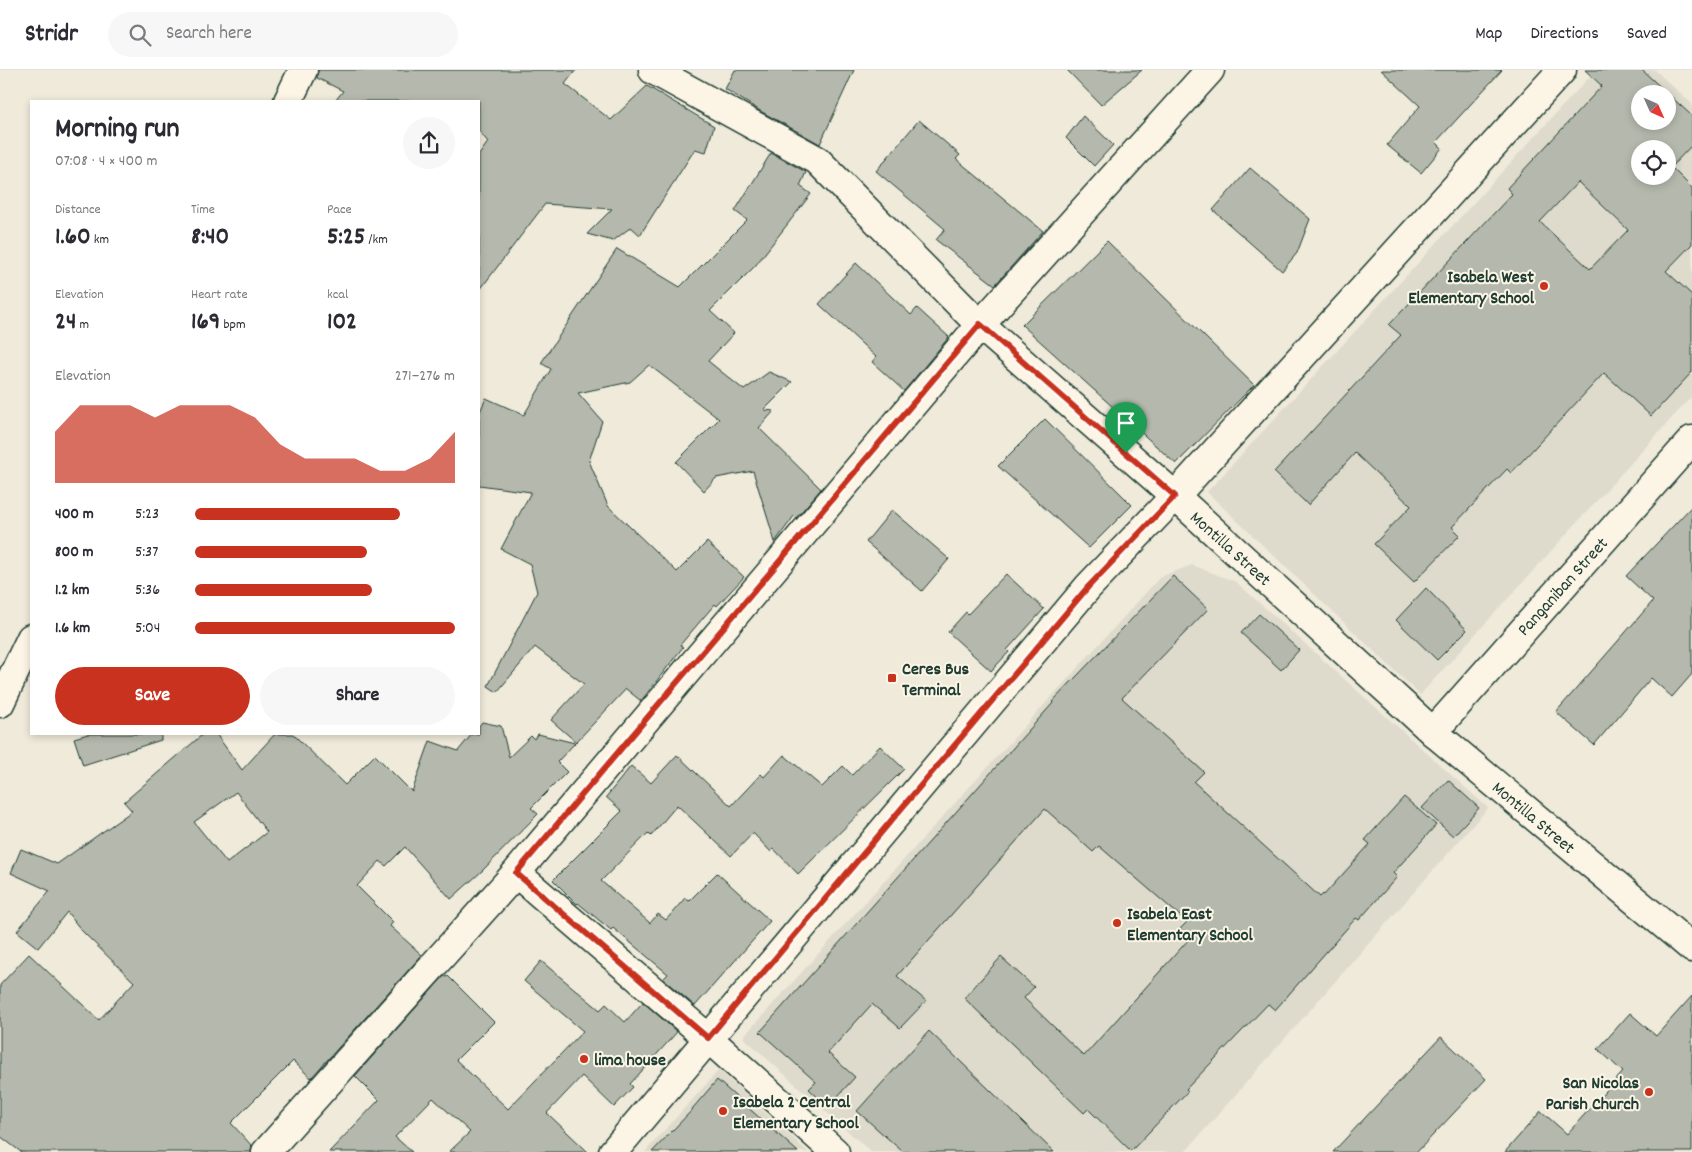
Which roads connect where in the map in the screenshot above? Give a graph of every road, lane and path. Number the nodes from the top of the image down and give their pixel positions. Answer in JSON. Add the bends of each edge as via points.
{"nodes":[{"id":1,"x":303,"y":70,"type":"edge"},
{"id":2,"x":653,"y":70,"type":"edge"},
{"id":3,"x":1210,"y":70,"type":"edge"},
{"id":4,"x":1562,"y":70,"type":"edge"},
{"id":5,"x":288,"y":100,"type":"edge"},
{"id":6,"x":980,"y":324,"type":"junction"},
{"id":7,"x":1692,"y":440,"type":"edge"},
{"id":8,"x":1175,"y":496,"type":"junction"},
{"id":9,"x":30,"y":640,"type":"edge"},
{"id":10,"x":0,"y":703,"type":"edge"},
{"id":11,"x":1433,"y":732,"type":"junction"},
{"id":12,"x":516,"y":873,"type":"junction"},
{"id":13,"x":1692,"y":948,"type":"edge"},
{"id":14,"x":708,"y":1038,"type":"junction"},
{"id":15,"x":266,"y":1152,"type":"edge"},
{"id":16,"x":613,"y":1152,"type":"edge"},
{"id":17,"x":836,"y":1152,"type":"edge"}],
"edges":[{"from":1,"to":5,"type":"street"},
{"from":2,"to":6,"type":"street","via":[[817,160]]},
{"from":3,"to":6,"type":"street"},
{"from":4,"to":8,"type":"street"},
{"from":6,"to":8,"type":"street"},
{"from":6,"to":12,"type":"street"},
{"from":7,"to":11,"type":"street","name":"Panganiban Street"},
{"from":8,"to":11,"type":"street","name":"Montilla Street"},
{"from":8,"to":14,"type":"street","name":"Montilla Street","via":[[1088,587]]},
{"from":9,"to":10,"type":"street"},
{"from":11,"to":13,"type":"street","name":"Montilla Street"},
{"from":12,"to":14,"type":"street"},
{"from":12,"to":15,"type":"street"},
{"from":14,"to":16,"type":"street","name":"Montilla Street"},
{"from":14,"to":17,"type":"street"}]}
